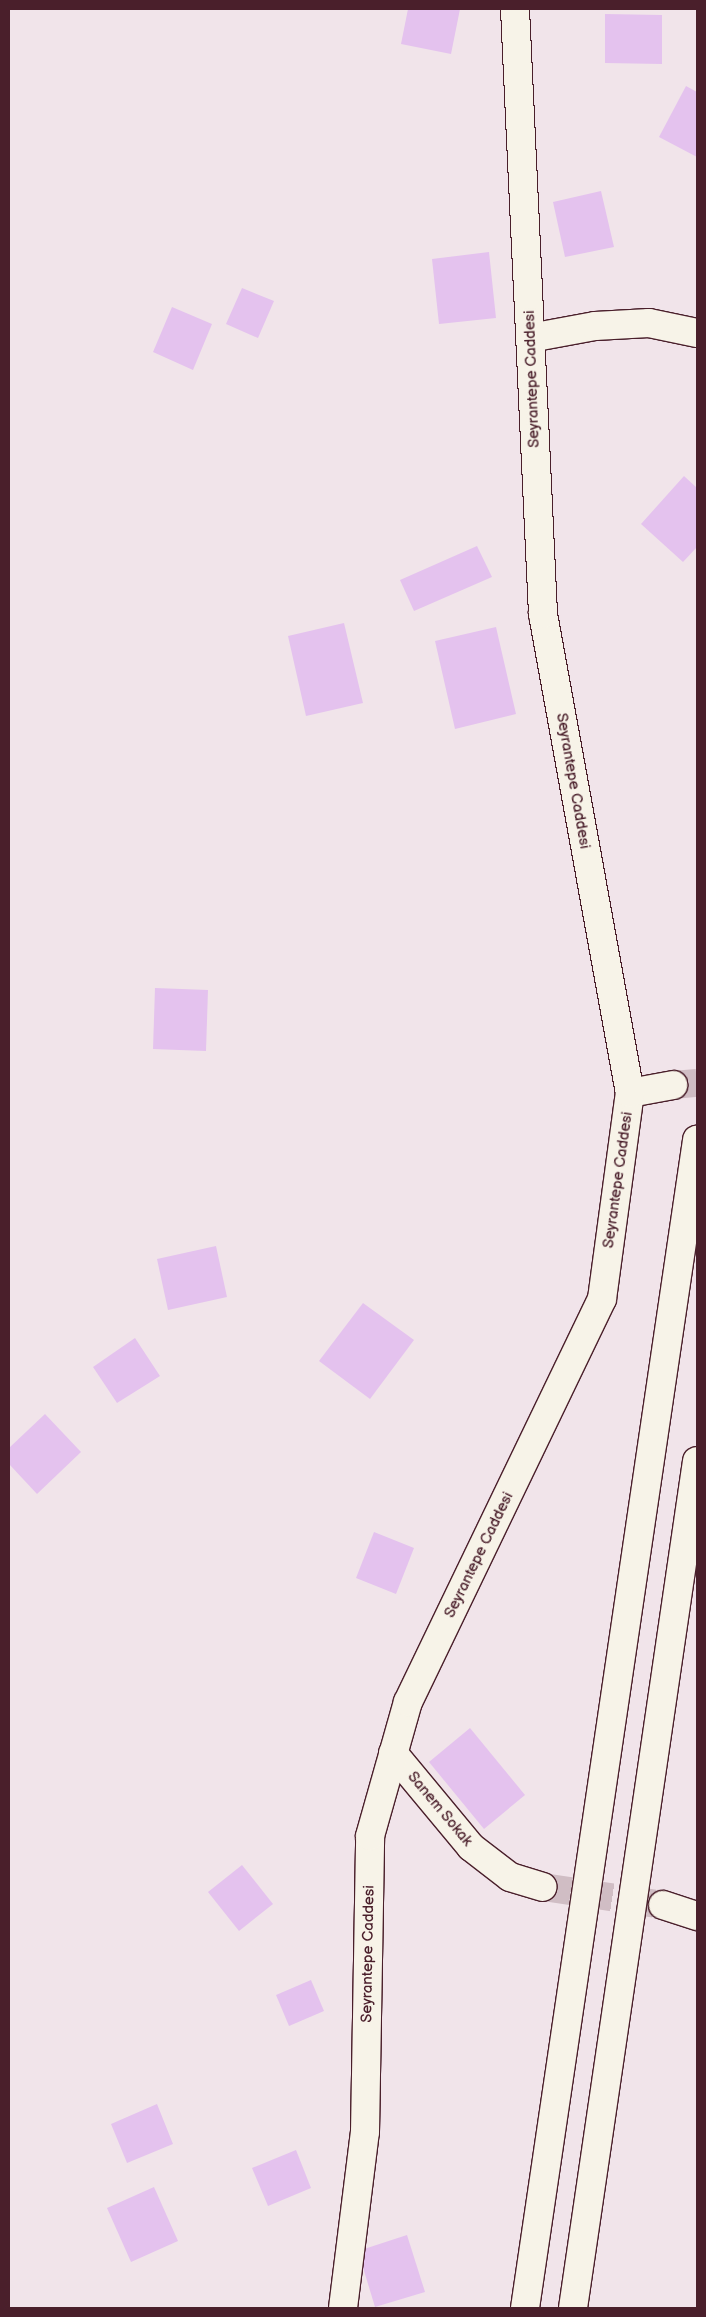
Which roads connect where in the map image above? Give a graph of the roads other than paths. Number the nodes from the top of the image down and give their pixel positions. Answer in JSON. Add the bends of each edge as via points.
{"nodes":[{"id":1,"x":515,"y":9,"type":"edge"},
{"id":2,"x":697,"y":333,"type":"edge"},
{"id":3,"x":530,"y":338,"type":"junction"},
{"id":4,"x":673,"y":1085,"type":"tunnel mouth"},
{"id":5,"x":630,"y":1093,"type":"junction"},
{"id":6,"x":697,"y":1140,"type":"edge"},
{"id":7,"x":697,"y":1461,"type":"edge"},
{"id":8,"x":393,"y":1753,"type":"junction"},
{"id":9,"x":543,"y":1887,"type":"tunnel mouth"},
{"id":10,"x":663,"y":1905,"type":"tunnel mouth"},
{"id":11,"x":697,"y":1916,"type":"edge"},
{"id":12,"x":343,"y":2308,"type":"edge"},
{"id":13,"x":525,"y":2308,"type":"edge"},
{"id":14,"x":573,"y":2308,"type":"edge"}],
"edges":[{"from":1,"to":3,"type":"street","name":"Seyrantepe Caddesi"},
{"from":2,"to":3,"type":"street","via":[[649,323],[595,326]]},
{"from":3,"to":5,"type":"street","name":"Seyrantepe Caddesi","via":[[543,614]]},
{"from":4,"to":5,"type":"street"},
{"from":5,"to":8,"type":"street","name":"Seyrantepe Caddesi","via":[[602,1299],[408,1702]]},
{"from":6,"to":13,"type":"street"},
{"from":7,"to":14,"type":"street"},
{"from":8,"to":9,"type":"street","name":"Sanem Sokak","via":[[471,1847],[510,1877]]},
{"from":8,"to":12,"type":"street","name":"Seyrantepe Caddesi","via":[[370,1836],[365,2132]]},
{"from":10,"to":11,"type":"street"}]}
